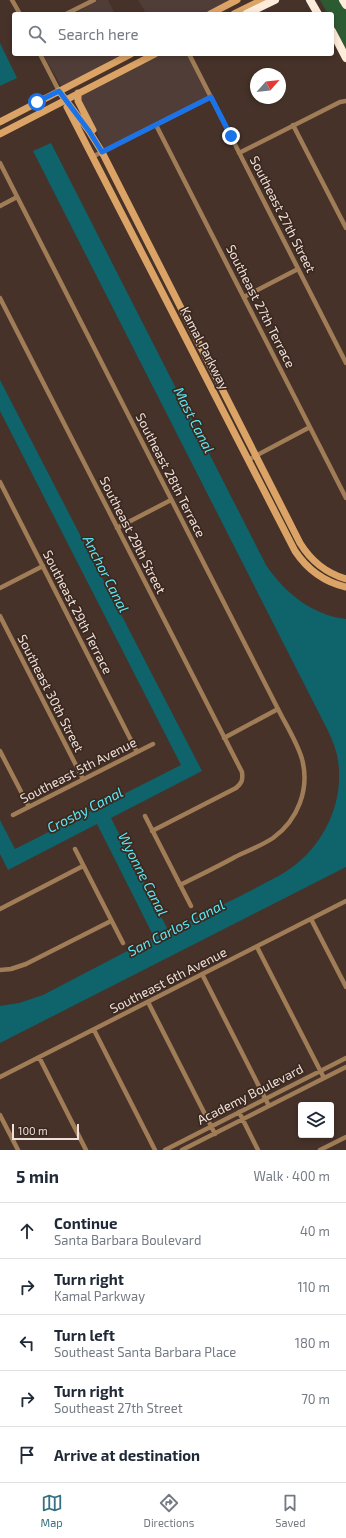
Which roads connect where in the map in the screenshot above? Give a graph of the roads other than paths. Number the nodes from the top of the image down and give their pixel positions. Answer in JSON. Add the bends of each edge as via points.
{"nodes":[{"id":1,"x":12,"y":0,"type":"edge"},
{"id":2,"x":94,"y":0,"type":"edge"},
{"id":3,"x":237,"y":0,"type":"edge"},
{"id":4,"x":262,"y":0,"type":"edge"},
{"id":5,"x":275,"y":0,"type":"edge"},
{"id":6,"x":310,"y":0,"type":"edge"},
{"id":7,"x":316,"y":0,"type":"edge"},
{"id":8,"x":344,"y":0,"type":"edge"},
{"id":9,"x":346,"y":5,"type":"edge"},
{"id":10,"x":19,"y":12,"type":"edge"},
{"id":11,"x":70,"y":12,"type":"edge"},
{"id":12,"x":214,"y":12,"type":"edge"},
{"id":13,"x":238,"y":12,"type":"edge"},
{"id":14,"x":250,"y":12,"type":"edge"},
{"id":15,"x":317,"y":12,"type":"edge"},
{"id":16,"x":322,"y":12,"type":"edge"},
{"id":17,"x":334,"y":35,"type":"edge"},
{"id":18,"x":334,"y":45,"type":"edge"},
{"id":19,"x":41,"y":56,"type":"edge"},
{"id":20,"x":127,"y":56,"type":"edge"},
{"id":21,"x":151,"y":56,"type":"edge"},
{"id":22,"x":190,"y":56,"type":"edge"},
{"id":23,"x":346,"y":58,"type":"edge"},
{"id":24,"x":346,"y":66,"type":"edge"},
{"id":25,"x":59,"y":91,"type":"junction"},
{"id":26,"x":78,"y":93,"type":"junction"},
{"id":27,"x":211,"y":97,"type":"junction"},
{"id":28,"x":65,"y":99,"type":"junction"},
{"id":29,"x":346,"y":101,"type":"edge"},
{"id":30,"x":0,"y":122,"type":"edge"},
{"id":31,"x":156,"y":125,"type":"junction"},
{"id":32,"x":294,"y":125,"type":"junction"},
{"id":33,"x":0,"y":134,"type":"edge"},
{"id":34,"x":102,"y":152,"type":"junction"},
{"id":35,"x":239,"y":153,"type":"junction"},
{"id":36,"x":94,"y":156,"type":"junction"},
{"id":37,"x":0,"y":163,"type":"edge"},
{"id":38,"x":17,"y":197,"type":"junction"},
{"id":39,"x":0,"y":206,"type":"edge"},
{"id":40,"x":346,"y":228,"type":"edge"},
{"id":41,"x":298,"y":269,"type":"junction"},
{"id":42,"x":244,"y":297,"type":"junction"},
{"id":43,"x":0,"y":298,"type":"edge"},
{"id":44,"x":346,"y":349,"type":"edge"},
{"id":45,"x":340,"y":352,"type":"junction"},
{"id":46,"x":346,"y":363,"type":"edge"},
{"id":47,"x":310,"y":427,"type":"junction"},
{"id":48,"x":255,"y":456,"type":"junction"},
{"id":49,"x":248,"y":460,"type":"junction"},
{"id":50,"x":0,"y":482,"type":"edge"},
{"id":51,"x":346,"y":498,"type":"edge"},
{"id":52,"x":171,"y":500,"type":"junction"},
{"id":53,"x":117,"y":528,"type":"junction"},
{"id":54,"x":43,"y":566,"type":"junction"},
{"id":55,"x":346,"y":579,"type":"edge"},
{"id":56,"x":346,"y":587,"type":"edge"},
{"id":57,"x":0,"y":588,"type":"edge"},
{"id":58,"x":0,"y":616,"type":"edge"},
{"id":59,"x":278,"y":709,"type":"junction"},
{"id":60,"x":224,"y":738,"type":"junction"},
{"id":61,"x":153,"y":744,"type":"dead end"},
{"id":62,"x":0,"y":751,"type":"edge"},
{"id":63,"x":137,"y":752,"type":"junction"},
{"id":64,"x":83,"y":779,"type":"junction"},
{"id":65,"x":29,"y":807,"type":"junction"},
{"id":66,"x":13,"y":815,"type":"dead end"},
{"id":67,"x":145,"y":816,"type":"dead end"},
{"id":68,"x":152,"y":831,"type":"junction"},
{"id":69,"x":75,"y":849,"type":"dead end"},
{"id":70,"x":83,"y":866,"type":"junction"},
{"id":71,"x":180,"y":885,"type":"junction"},
{"id":72,"x":346,"y":901,"type":"edge"},
{"id":73,"x":190,"y":906,"type":"dead end"},
{"id":74,"x":0,"y":909,"type":"edge"},
{"id":75,"x":311,"y":919,"type":"junction"},
{"id":76,"x":111,"y":921,"type":"junction"},
{"id":77,"x":123,"y":943,"type":"dead end"},
{"id":78,"x":257,"y":947,"type":"junction"},
{"id":79,"x":0,"y":970,"type":"edge"},
{"id":80,"x":202,"y":974,"type":"junction"},
{"id":81,"x":346,"y":987,"type":"edge"},
{"id":82,"x":148,"y":1002,"type":"junction"},
{"id":83,"x":94,"y":1030,"type":"junction"},
{"id":84,"x":39,"y":1057,"type":"junction"},
{"id":85,"x":346,"y":1058,"type":"edge"},
{"id":86,"x":346,"y":1067,"type":"edge"},
{"id":87,"x":320,"y":1071,"type":"junction"},
{"id":88,"x":0,"y":1077,"type":"edge"},
{"id":89,"x":324,"y":1078,"type":"junction"},
{"id":90,"x":266,"y":1098,"type":"junction"},
{"id":91,"x":269,"y":1106,"type":"junction"},
{"id":92,"x":239,"y":1112,"type":"junction"},
{"id":93,"x":0,"y":1115,"type":"edge"},
{"id":94,"x":242,"y":1120,"type":"junction"},
{"id":95,"x":211,"y":1126,"type":"junction"},
{"id":96,"x":215,"y":1134,"type":"junction"},
{"id":97,"x":346,"y":1137,"type":"edge"},
{"id":98,"x":18,"y":1150,"type":"edge"},
{"id":99,"x":86,"y":1150,"type":"edge"},
{"id":100,"x":155,"y":1150,"type":"edge"},
{"id":101,"x":165,"y":1150,"type":"edge"},
{"id":102,"x":182,"y":1150,"type":"edge"},
{"id":103,"x":258,"y":1150,"type":"edge"},
{"id":104,"x":320,"y":1150,"type":"edge"}],
"edges":[{"from":1,"to":10,"type":"street"},
{"from":2,"to":11,"type":"street"},
{"from":3,"to":12,"type":"street"},
{"from":4,"to":13,"type":"street"},
{"from":5,"to":14,"type":"highway"},
{"from":6,"to":15,"type":"highway"},
{"from":7,"to":16,"type":"highway"},
{"from":8,"to":9,"type":"highway"},
{"from":17,"to":23,"type":"highway"},
{"from":18,"to":24,"type":"highway"},
{"from":19,"to":25,"type":"street"},
{"from":20,"to":25,"type":"street"},
{"from":21,"to":26,"type":"street"},
{"from":22,"to":27,"type":"street","name":"Southeast 27th Street"},
{"from":25,"to":28,"type":"street","name":"Kamal Parkway"},
{"from":25,"to":30,"type":"street"},
{"from":26,"to":28,"type":"street"},
{"from":26,"to":34,"type":"street","via":[[78,102]]},
{"from":27,"to":31,"type":"street"},
{"from":27,"to":35,"type":"street","name":"Southeast 27th Street"},
{"from":28,"to":33,"type":"street"},
{"from":28,"to":34,"type":"street","name":"Kamal Parkway"},
{"from":28,"to":36,"type":"street","name":"Kamal Parkway"},
{"from":29,"to":32,"type":"street"},
{"from":31,"to":34,"type":"street"},
{"from":31,"to":42,"type":"street","name":"Southeast 27th Terrace"},
{"from":32,"to":35,"type":"street"},
{"from":32,"to":40,"type":"street"},
{"from":34,"to":36,"type":"street"},
{"from":34,"to":48,"type":"street","name":"Kamal Parkway"},
{"from":35,"to":41,"type":"street","name":"Southeast 27th Street"},
{"from":36,"to":49,"type":"street","name":"Kamal Parkway"},
{"from":37,"to":38,"type":"street","name":"Southeast 28th Terrace"},
{"from":38,"to":39,"type":"street"},
{"from":38,"to":52,"type":"street","name":"Southeast 28th Terrace"},
{"from":41,"to":42,"type":"street"},
{"from":41,"to":45,"type":"street","name":"Southeast 27th Street"},
{"from":42,"to":47,"type":"street","name":"Southeast 27th Terrace"},
{"from":43,"to":53,"type":"street","name":"Southeast 29th Street"},
{"from":44,"to":45,"type":"street"},
{"from":45,"to":46,"type":"street","name":"Southeast 27th Street"},
{"from":47,"to":48,"type":"street"},
{"from":47,"to":51,"type":"street","name":"Southeast 27th Terrace"},
{"from":48,"to":49,"type":"street"},
{"from":48,"to":55,"type":"street","name":"Kamal Parkway","via":[[303,549],[322,568]]},
{"from":49,"to":56,"type":"street","name":"Kamal Parkway","via":[[301,560],[322,577]]},
{"from":50,"to":54,"type":"street","name":"Southeast 29th Terrace"},
{"from":52,"to":53,"type":"street"},
{"from":52,"to":59,"type":"street","name":"Southeast 28th Terrace"},
{"from":53,"to":60,"type":"street","name":"Southeast 29th Street"},
{"from":54,"to":57,"type":"street"},
{"from":54,"to":63,"type":"street","name":"Southeast 29th Terrace"},
{"from":58,"to":64,"type":"street","name":"Southeast 30th Street"},
{"from":59,"to":60,"type":"street"},
{"from":59,"to":71,"type":"street","name":"Southeast 28th Terrace","via":[[302,760],[304,783],[301,801],[292,819],[273,838]]},
{"from":60,"to":68,"type":"street","name":"Southeast 29th Street","via":[[242,772],[241,783],[236,788]]},
{"from":61,"to":63,"type":"street","name":"Southeast 5th Avenue"},
{"from":62,"to":65,"type":"street"},
{"from":63,"to":64,"type":"street","name":"Southeast 5th Avenue"},
{"from":64,"to":65,"type":"street","name":"Southeast 5th Avenue"},
{"from":65,"to":66,"type":"street","name":"Southeast 5th Avenue"},
{"from":67,"to":68,"type":"street"},
{"from":68,"to":71,"type":"street"},
{"from":69,"to":70,"type":"street"},
{"from":70,"to":74,"type":"street"},
{"from":70,"to":76,"type":"street"},
{"from":71,"to":73,"type":"street"},
{"from":72,"to":75,"type":"street","name":"Southeast 6th Avenue"},
{"from":75,"to":78,"type":"street","name":"Southeast 6th Avenue"},
{"from":75,"to":81,"type":"street"},
{"from":76,"to":77,"type":"street"},
{"from":76,"to":79,"type":"street","via":[[26,964]]},
{"from":78,"to":80,"type":"street","name":"Southeast 6th Avenue"},
{"from":78,"to":87,"type":"street"},
{"from":80,"to":82,"type":"street","name":"Southeast 6th Avenue"},
{"from":80,"to":90,"type":"street"},
{"from":82,"to":83,"type":"street","name":"Southeast 6th Avenue"},
{"from":82,"to":95,"type":"street"},
{"from":83,"to":84,"type":"street","name":"Southeast 6th Avenue"},
{"from":83,"to":100,"type":"street"},
{"from":84,"to":88,"type":"street","name":"Southeast 6th Avenue"},
{"from":84,"to":99,"type":"street"},
{"from":85,"to":87,"type":"street","name":"Academy Boulevard"},
{"from":86,"to":89,"type":"street","name":"Academy Boulevard"},
{"from":87,"to":89,"type":"street"},
{"from":87,"to":90,"type":"street","name":"Academy Boulevard"},
{"from":89,"to":91,"type":"street","name":"Academy Boulevard"},
{"from":90,"to":91,"type":"street"},
{"from":90,"to":92,"type":"street","name":"Academy Boulevard"},
{"from":91,"to":94,"type":"street","name":"Academy Boulevard"},
{"from":92,"to":94,"type":"street"},
{"from":92,"to":95,"type":"street","name":"Academy Boulevard"},
{"from":93,"to":98,"type":"street"},
{"from":94,"to":96,"type":"street","name":"Academy Boulevard"},
{"from":94,"to":103,"type":"street"},
{"from":95,"to":96,"type":"street"},
{"from":95,"to":101,"type":"street","name":"Academy Boulevard"},
{"from":96,"to":102,"type":"street","name":"Academy Boulevard"},
{"from":97,"to":104,"type":"street"}]}
